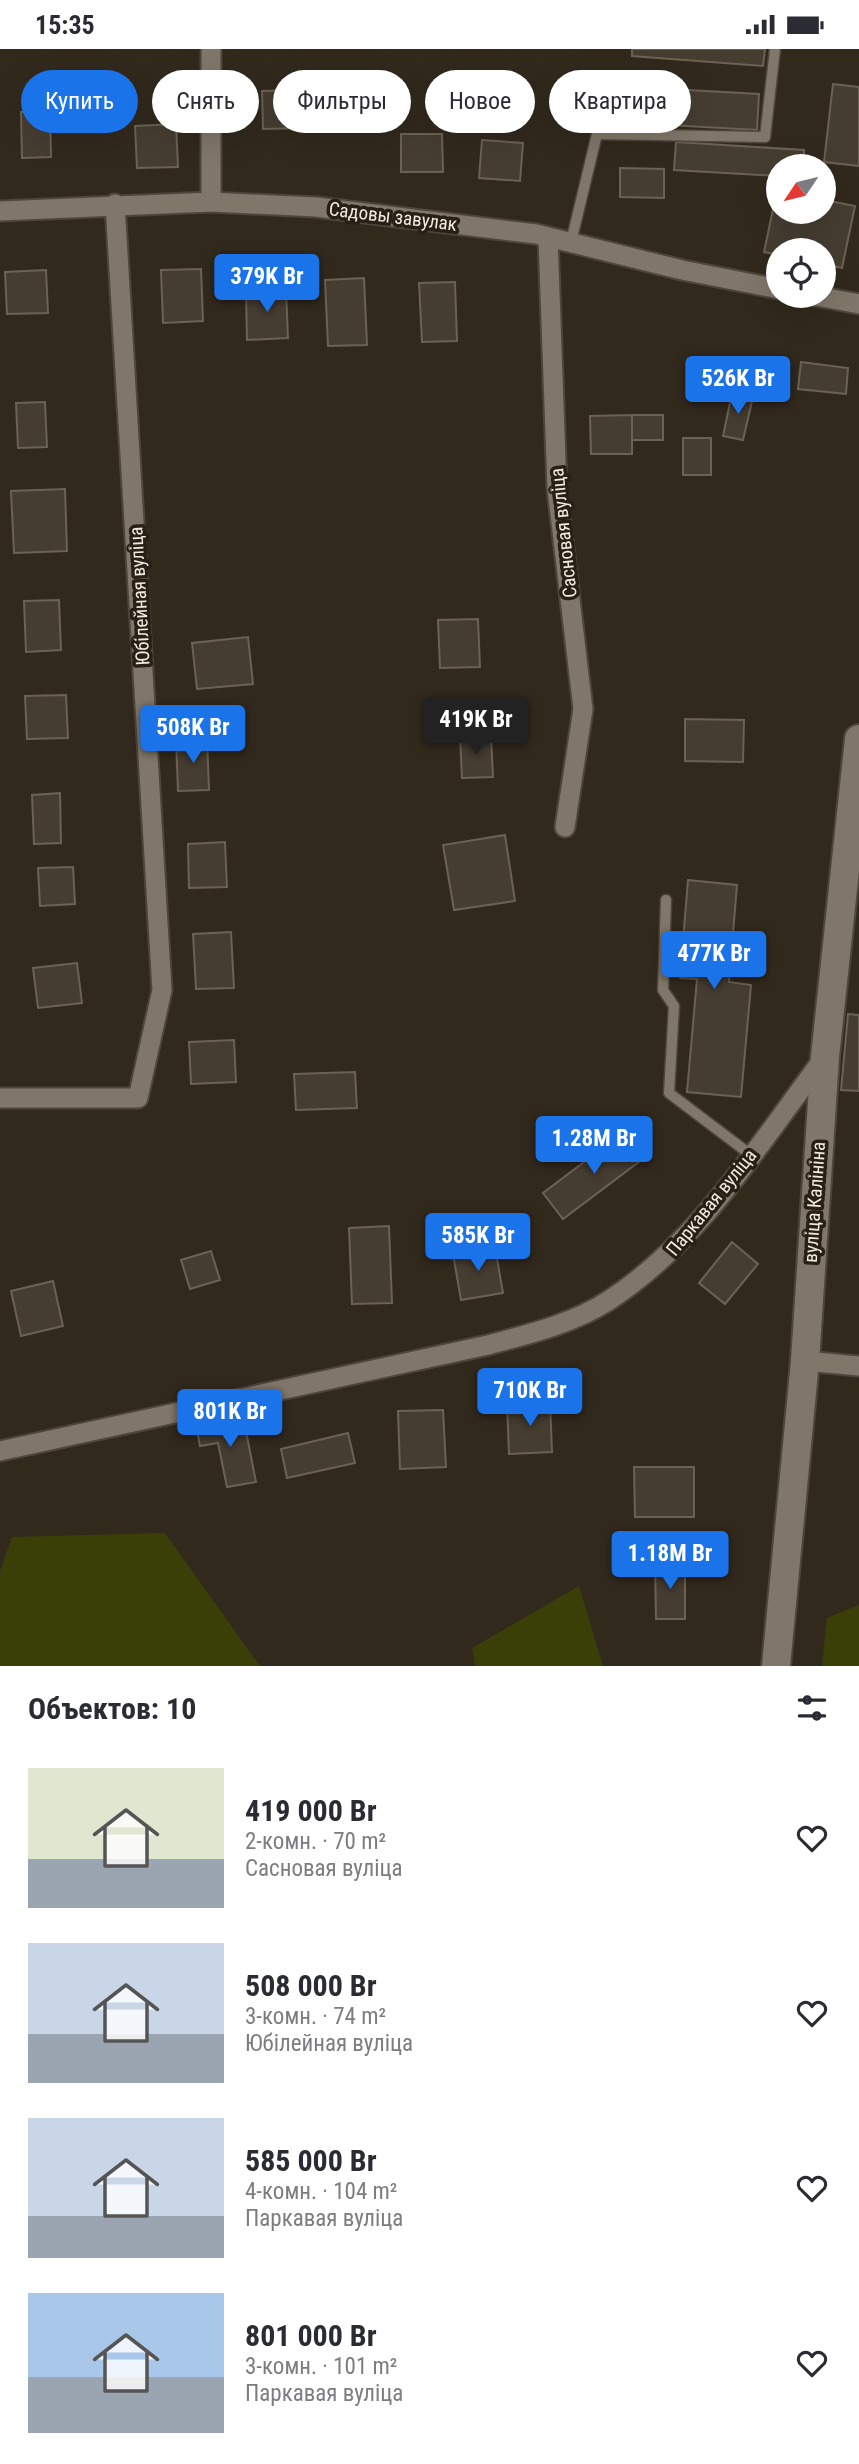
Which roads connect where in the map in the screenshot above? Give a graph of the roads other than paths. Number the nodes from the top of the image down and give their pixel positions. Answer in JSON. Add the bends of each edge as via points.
{"nodes":[{"id":1,"x":211,"y":49,"type":"edge"},
{"id":2,"x":775,"y":49,"type":"edge"},
{"id":3,"x":211,"y":202,"type":"junction"},
{"id":4,"x":115,"y":204,"type":"junction"},
{"id":5,"x":0,"y":211,"type":"edge"},
{"id":6,"x":548,"y":237,"type":"junction"},
{"id":7,"x":571,"y":242,"type":"junction"},
{"id":8,"x":766,"y":286,"type":"edge"},
{"id":9,"x":836,"y":300,"type":"edge"},
{"id":10,"x":859,"y":304,"type":"edge"},
{"id":11,"x":859,"y":739,"type":"edge"},
{"id":12,"x":565,"y":827,"type":"dead end"},
{"id":13,"x":666,"y":899,"type":"dead end"},
{"id":14,"x":825,"y":1057,"type":"junction"},
{"id":15,"x":0,"y":1098,"type":"edge"},
{"id":16,"x":751,"y":1155,"type":"junction"},
{"id":17,"x":805,"y":1361,"type":"junction"},
{"id":18,"x":859,"y":1366,"type":"edge"},
{"id":19,"x":0,"y":1451,"type":"edge"},
{"id":20,"x":776,"y":1666,"type":"edge"}],
"edges":[{"from":1,"to":3,"type":"street"},
{"from":2,"to":7,"type":"lane","via":[[765,137],[597,134]]},
{"from":3,"to":4,"type":"street","name":"Садовы завулак"},
{"from":3,"to":6,"type":"street","name":"Садовы завулак","via":[[316,207]]},
{"from":4,"to":5,"type":"street","name":"Садовы завулак"},
{"from":4,"to":15,"type":"street","name":"Юбілейная вуліца","via":[[162,990],[138,1098]]},
{"from":6,"to":7,"type":"street","name":"Садовы завулак"},
{"from":6,"to":12,"type":"street","name":"Сасновая вуліца","via":[[556,489],[583,709]]},
{"from":7,"to":8,"type":"street","name":"Садовы завулак"},
{"from":9,"to":10,"type":"street"},
{"from":11,"to":14,"type":"street","name":"вуліца Калініна"},
{"from":13,"to":16,"type":"lane","via":[[663,990],[674,1006],[669,1093]]},
{"from":14,"to":16,"type":"street","name":"Паркавая вуліца"},
{"from":14,"to":17,"type":"street","name":"вуліца Калініна"},
{"from":16,"to":19,"type":"street","name":"Паркавая вуліца","via":[[666,1259],[607,1302],[552,1328]]},
{"from":17,"to":18,"type":"street"},
{"from":17,"to":20,"type":"street","name":"вуліца Калініна"}]}
